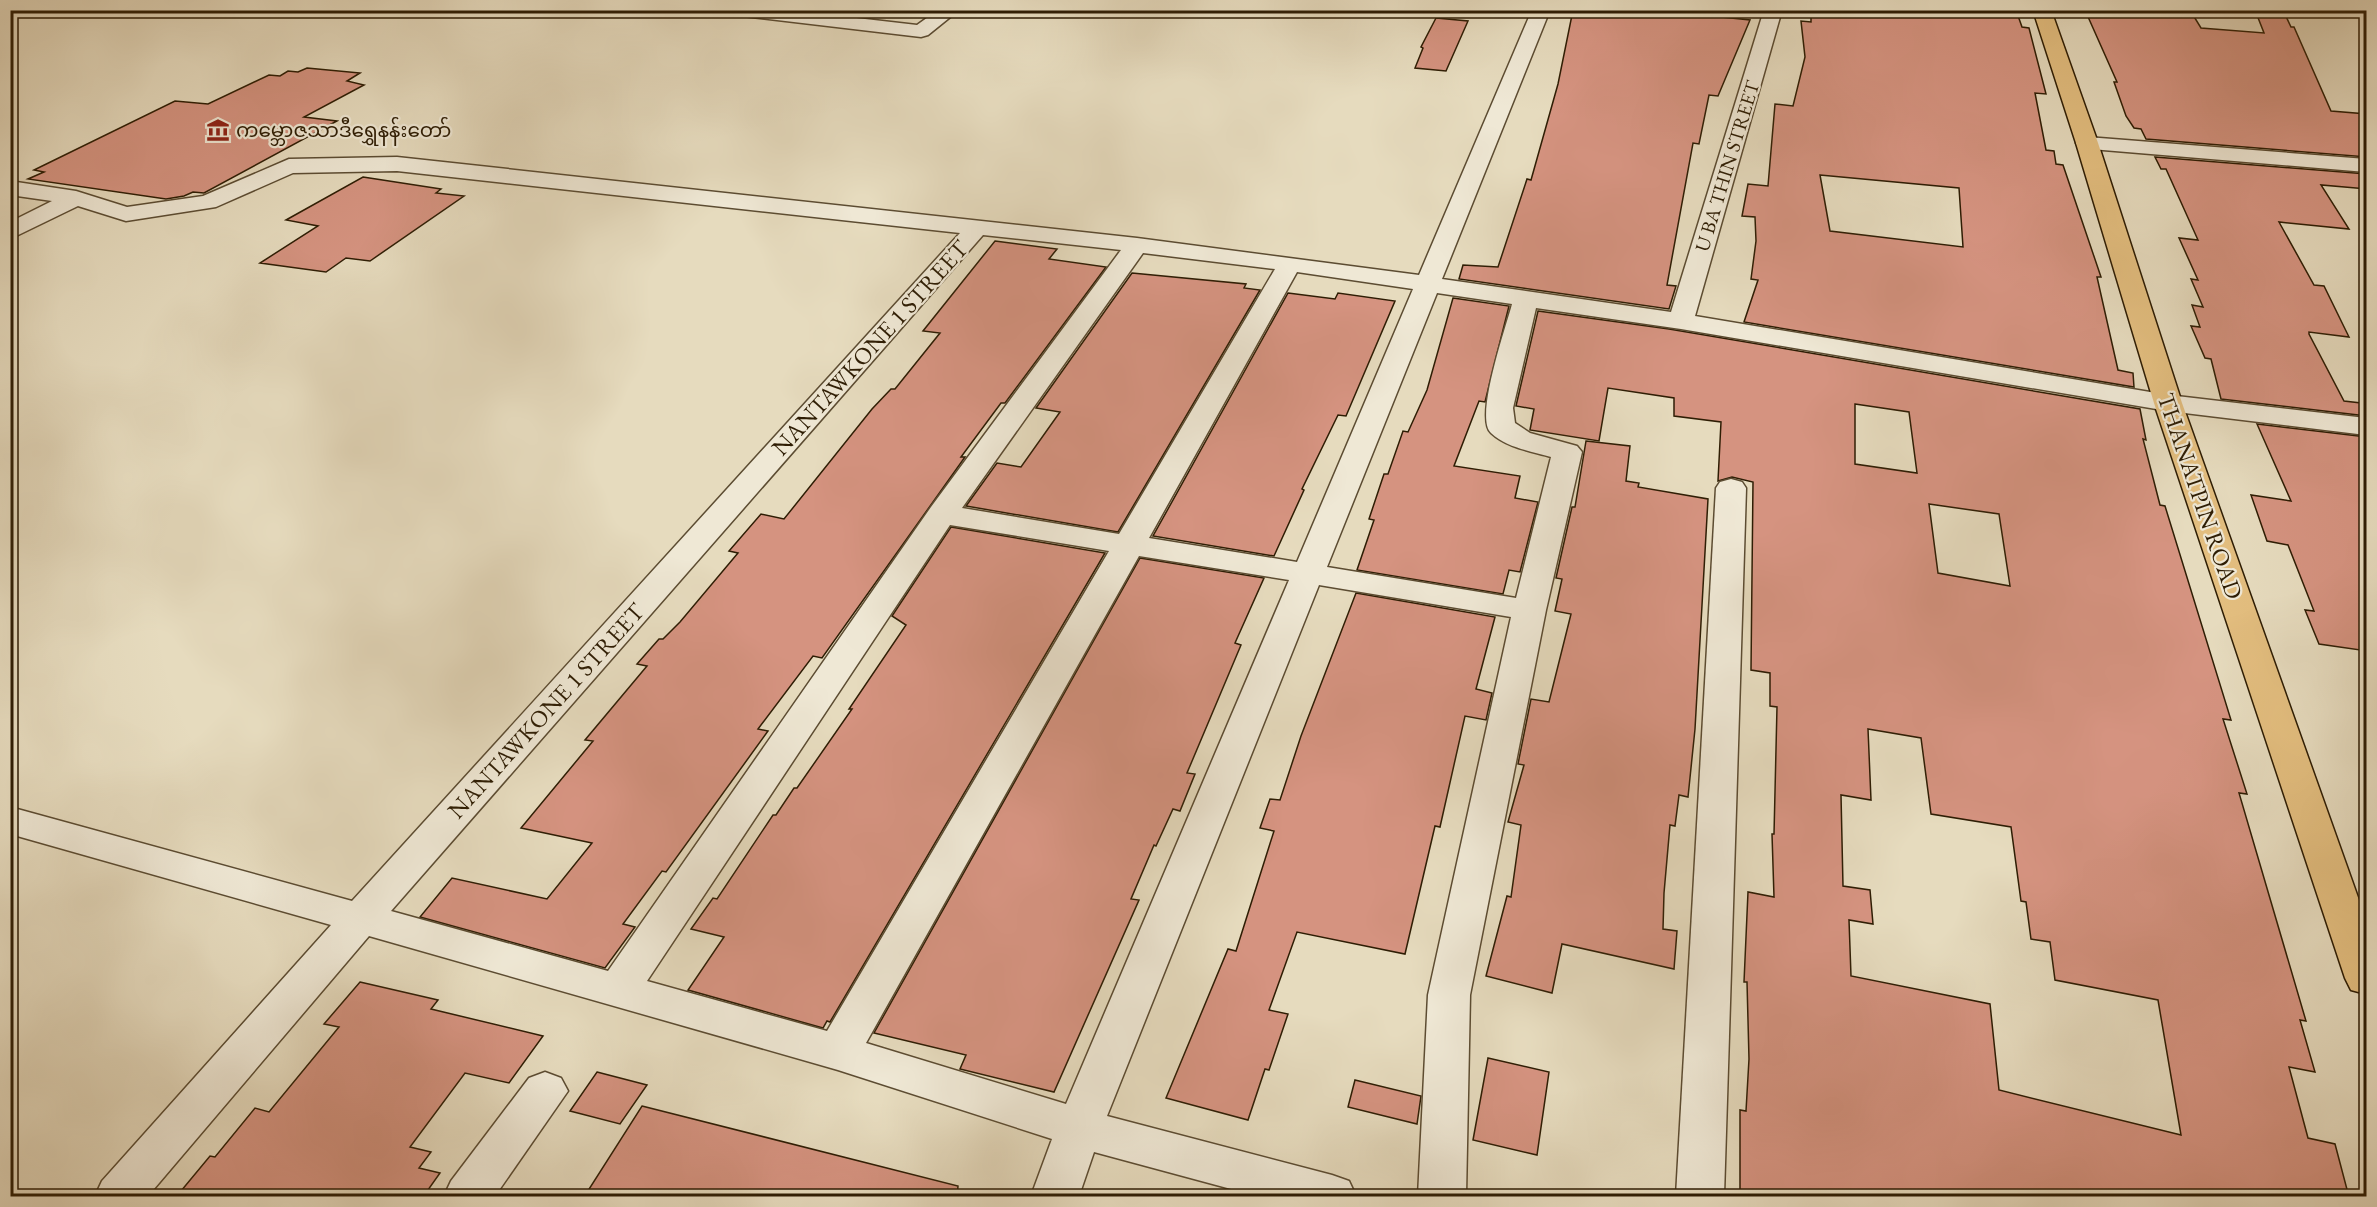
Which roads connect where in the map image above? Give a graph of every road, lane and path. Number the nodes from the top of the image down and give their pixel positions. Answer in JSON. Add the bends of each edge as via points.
{"nodes":[{"id":1,"x":734,"y":10,"type":"edge"},
{"id":2,"x":950,"y":10,"type":"edge"},
{"id":3,"x":1540,"y":10,"type":"edge"},
{"id":4,"x":1773,"y":10,"type":"edge"},
{"id":5,"x":2042,"y":10,"type":"edge"},
{"id":6,"x":778,"y":13,"type":"edge"},
{"id":7,"x":2087,"y":143,"type":"junction"},
{"id":8,"x":2367,"y":166,"type":"edge"},
{"id":9,"x":10,"y":188,"type":"edge"},
{"id":10,"x":76,"y":198,"type":"junction"},
{"id":11,"x":977,"y":228,"type":"junction"},
{"id":12,"x":10,"y":232,"type":"edge"},
{"id":13,"x":1137,"y":245,"type":"junction"},
{"id":14,"x":1290,"y":264,"type":"junction"},
{"id":15,"x":1426,"y":284,"type":"junction"},
{"id":16,"x":1526,"y":298,"type":"junction"},
{"id":17,"x":1681,"y":321,"type":"junction"},
{"id":18,"x":2168,"y":403,"type":"junction"},
{"id":19,"x":2367,"y":427,"type":"edge"},
{"id":20,"x":1731,"y":488,"type":"dead end"},
{"id":21,"x":942,"y":514,"type":"junction"},
{"id":22,"x":1129,"y":544,"type":"junction"},
{"id":23,"x":1309,"y":576,"type":"junction"},
{"id":24,"x":1529,"y":610,"type":"junction"},
{"id":25,"x":10,"y":820,"type":"edge"},
{"id":26,"x":361,"y":918,"type":"junction"},
{"id":27,"x":2367,"y":978,"type":"edge"},
{"id":28,"x":618,"y":990,"type":"junction"},
{"id":29,"x":838,"y":1052,"type":"junction"},
{"id":30,"x":545,"y":1091,"type":"dead end"},
{"id":31,"x":1079,"y":1128,"type":"junction"},
{"id":32,"x":119,"y":1197,"type":"edge"},
{"id":33,"x":468,"y":1197,"type":"edge"},
{"id":34,"x":1055,"y":1197,"type":"edge"},
{"id":35,"x":1332,"y":1197,"type":"edge"},
{"id":36,"x":1442,"y":1197,"type":"edge"},
{"id":37,"x":1700,"y":1197,"type":"edge"}],
"edges":[{"from":1,"to":6,"type":"street"},
{"from":2,"to":6,"type":"street","via":[[921,31]]},
{"from":3,"to":15,"type":"street"},
{"from":4,"to":17,"type":"street","name":"U BA THIN STREET"},
{"from":5,"to":7,"type":"main road","name":"THANATPIN ROAD"},
{"from":7,"to":8,"type":"street"},
{"from":7,"to":18,"type":"main road","name":"THANATPIN ROAD"},
{"from":9,"to":10,"type":"street"},
{"from":10,"to":11,"type":"street","via":[[126,214],[208,202],[289,166],[397,164]]},
{"from":10,"to":12,"type":"street"},
{"from":11,"to":13,"type":"street"},
{"from":11,"to":26,"type":"street","name":"NANTAWKONE 1 STREET"},
{"from":13,"to":14,"type":"street"},
{"from":13,"to":21,"type":"street"},
{"from":14,"to":15,"type":"street"},
{"from":14,"to":22,"type":"street"},
{"from":15,"to":16,"type":"street"},
{"from":15,"to":23,"type":"street"},
{"from":16,"to":17,"type":"street"},
{"from":16,"to":24,"type":"street","via":[[1499,408],[1501,427],[1520,439],[1567,452]]},
{"from":17,"to":18,"type":"street"},
{"from":18,"to":19,"type":"street"},
{"from":18,"to":27,"type":"main road","name":"THANATPIN ROAD"},
{"from":20,"to":37,"type":"street"},
{"from":21,"to":22,"type":"street"},
{"from":21,"to":28,"type":"street"},
{"from":22,"to":23,"type":"street"},
{"from":22,"to":29,"type":"street"},
{"from":23,"to":24,"type":"street"},
{"from":23,"to":31,"type":"street"},
{"from":24,"to":36,"type":"street","via":[[1449,995]]},
{"from":25,"to":26,"type":"street"},
{"from":26,"to":28,"type":"street"},
{"from":26,"to":32,"type":"street","name":"NANTAWKONE 1 STREET"},
{"from":28,"to":29,"type":"street"},
{"from":29,"to":31,"type":"street"},
{"from":30,"to":33,"type":"street"},
{"from":31,"to":34,"type":"street"},
{"from":31,"to":35,"type":"street"}]}
